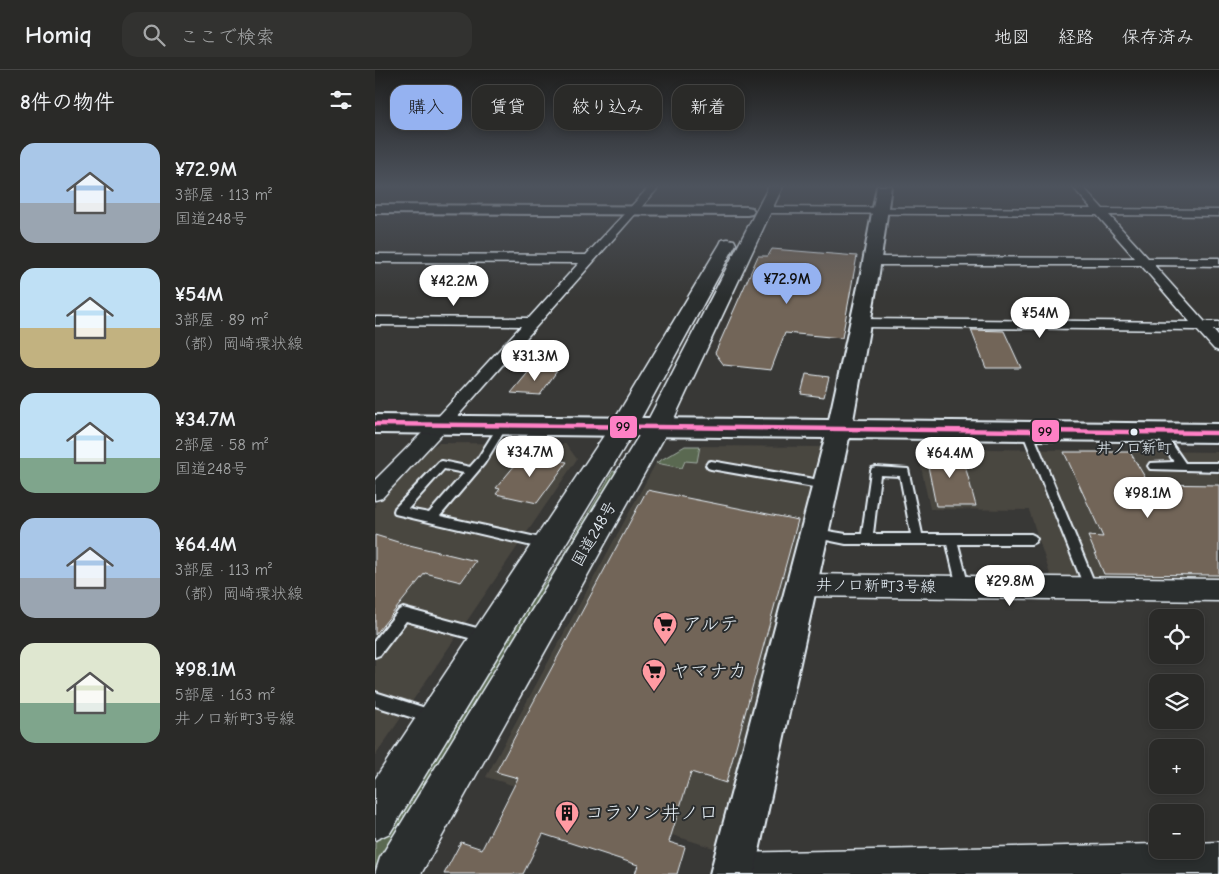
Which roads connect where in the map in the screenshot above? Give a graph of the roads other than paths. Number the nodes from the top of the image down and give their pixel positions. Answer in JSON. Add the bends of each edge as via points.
{"nodes":[{"id":1,"x":621,"y":224,"type":"edge"},
{"id":2,"x":746,"y":224,"type":"edge"},
{"id":3,"x":749,"y":224,"type":"edge"},
{"id":4,"x":878,"y":224,"type":"edge"},
{"id":5,"x":1110,"y":224,"type":"edge"},
{"id":6,"x":375,"y":258,"type":"edge"},
{"id":7,"x":590,"y":259,"type":"junction"},
{"id":8,"x":872,"y":261,"type":"junction"},
{"id":9,"x":1144,"y":262,"type":"junction"},
{"id":10,"x":1219,"y":262,"type":"edge"},
{"id":11,"x":375,"y":321,"type":"edge"},
{"id":12,"x":533,"y":322,"type":"junction"},
{"id":13,"x":861,"y":323,"type":"junction"},
{"id":14,"x":1201,"y":326,"type":"junction"},
{"id":15,"x":1219,"y":326,"type":"edge"},
{"id":16,"x":1219,"y":346,"type":"edge"},
{"id":17,"x":375,"y":424,"type":"edge"},
{"id":18,"x":441,"y":424,"type":"junction"},
{"id":19,"x":503,"y":425,"type":"junction"},
{"id":20,"x":624,"y":426,"type":"junction"},
{"id":21,"x":657,"y":427,"type":"junction"},
{"id":22,"x":840,"y":429,"type":"junction"},
{"id":23,"x":1027,"y":431,"type":"junction"},
{"id":24,"x":1160,"y":433,"type":"junction"},
{"id":25,"x":1219,"y":434,"type":"edge"},
{"id":26,"x":711,"y":464,"type":"dead end"},
{"id":27,"x":1153,"y":466,"type":"dead end"},
{"id":28,"x":1182,"y":466,"type":"junction"},
{"id":29,"x":1219,"y":467,"type":"edge"},
{"id":30,"x":473,"y":471,"type":"junction"},
{"id":31,"x":826,"y":485,"type":"junction"},
{"id":32,"x":375,"y":492,"type":"edge"},
{"id":33,"x":432,"y":518,"type":"junction"},
{"id":34,"x":815,"y":534,"type":"junction"},
{"id":35,"x":951,"y":538,"type":"junction"},
{"id":36,"x":1031,"y":538,"type":"dead end"},
{"id":37,"x":867,"y":539,"type":"junction"},
{"id":38,"x":917,"y":539,"type":"junction"},
{"id":39,"x":548,"y":545,"type":"junction"},
{"id":40,"x":802,"y":585,"type":"junction"},
{"id":41,"x":963,"y":587,"type":"junction"},
{"id":42,"x":1091,"y":589,"type":"junction"},
{"id":43,"x":1219,"y":590,"type":"edge"},
{"id":44,"x":490,"y":638,"type":"junction"},
{"id":45,"x":375,"y":650,"type":"edge"},
{"id":46,"x":375,"y":699,"type":"edge"},
{"id":47,"x":438,"y":718,"type":"junction"},
{"id":48,"x":378,"y":806,"type":"edge"},
{"id":49,"x":1219,"y":858,"type":"edge"},
{"id":50,"x":733,"y":871,"type":"edge"},
{"id":51,"x":397,"y":874,"type":"edge"}],
"edges":[{"from":1,"to":7,"type":"street"},
{"from":2,"to":20,"type":"highway","name":"国道248号"},
{"from":3,"to":21,"type":"highway","name":"国道248号"},
{"from":4,"to":8,"type":"street"},
{"from":5,"to":9,"type":"street"},
{"from":6,"to":7,"type":"street"},
{"from":7,"to":12,"type":"street"},
{"from":8,"to":9,"type":"street"},
{"from":8,"to":13,"type":"street"},
{"from":9,"to":10,"type":"street"},
{"from":9,"to":14,"type":"street"},
{"from":11,"to":12,"type":"street"},
{"from":12,"to":18,"type":"street"},
{"from":13,"to":14,"type":"street"},
{"from":13,"to":22,"type":"street"},
{"from":14,"to":15,"type":"street"},
{"from":14,"to":16,"type":"street"},
{"from":17,"to":18,"type":"street"},
{"from":18,"to":19,"type":"street"},
{"from":18,"to":32,"type":"street"},
{"from":19,"to":20,"type":"street"},
{"from":19,"to":30,"type":"lane"},
{"from":20,"to":21,"type":"street"},
{"from":20,"to":39,"type":"highway","name":"国道248号"},
{"from":21,"to":22,"type":"street"},
{"from":21,"to":51,"type":"highway","name":"国道248号"},
{"from":22,"to":23,"type":"street"},
{"from":22,"to":31,"type":"street"},
{"from":23,"to":24,"type":"street"},
{"from":23,"to":42,"type":"lane"},
{"from":24,"to":25,"type":"street"},
{"from":24,"to":28,"type":"lane"},
{"from":26,"to":31,"type":"lane"},
{"from":27,"to":28,"type":"lane"},
{"from":28,"to":29,"type":"lane"},
{"from":30,"to":33,"type":"lane"},
{"from":30,"to":33,"type":"lane","via":[[442,465],[399,511]]},
{"from":31,"to":34,"type":"street"},
{"from":33,"to":39,"type":"lane"},
{"from":34,"to":37,"type":"lane"},
{"from":34,"to":40,"type":"street"},
{"from":35,"to":36,"type":"lane"},
{"from":35,"to":38,"type":"lane"},
{"from":35,"to":41,"type":"lane"},
{"from":37,"to":38,"type":"lane"},
{"from":37,"to":38,"type":"lane","via":[[876,471],[904,472]]},
{"from":39,"to":44,"type":"highway","name":"国道248号"},
{"from":40,"to":41,"type":"street","name":"井ノ口新町3号線"},
{"from":40,"to":50,"type":"street"},
{"from":41,"to":42,"type":"street","name":"井ノ口新町3号線"},
{"from":42,"to":43,"type":"street","name":"井ノ口新町3号線"},
{"from":44,"to":45,"type":"lane","via":[[403,614]]},
{"from":44,"to":47,"type":"highway","name":"国道248号"},
{"from":46,"to":47,"type":"lane"},
{"from":47,"to":48,"type":"highway","name":"国道248号"},
{"from":49,"to":50,"type":"street"}]}
